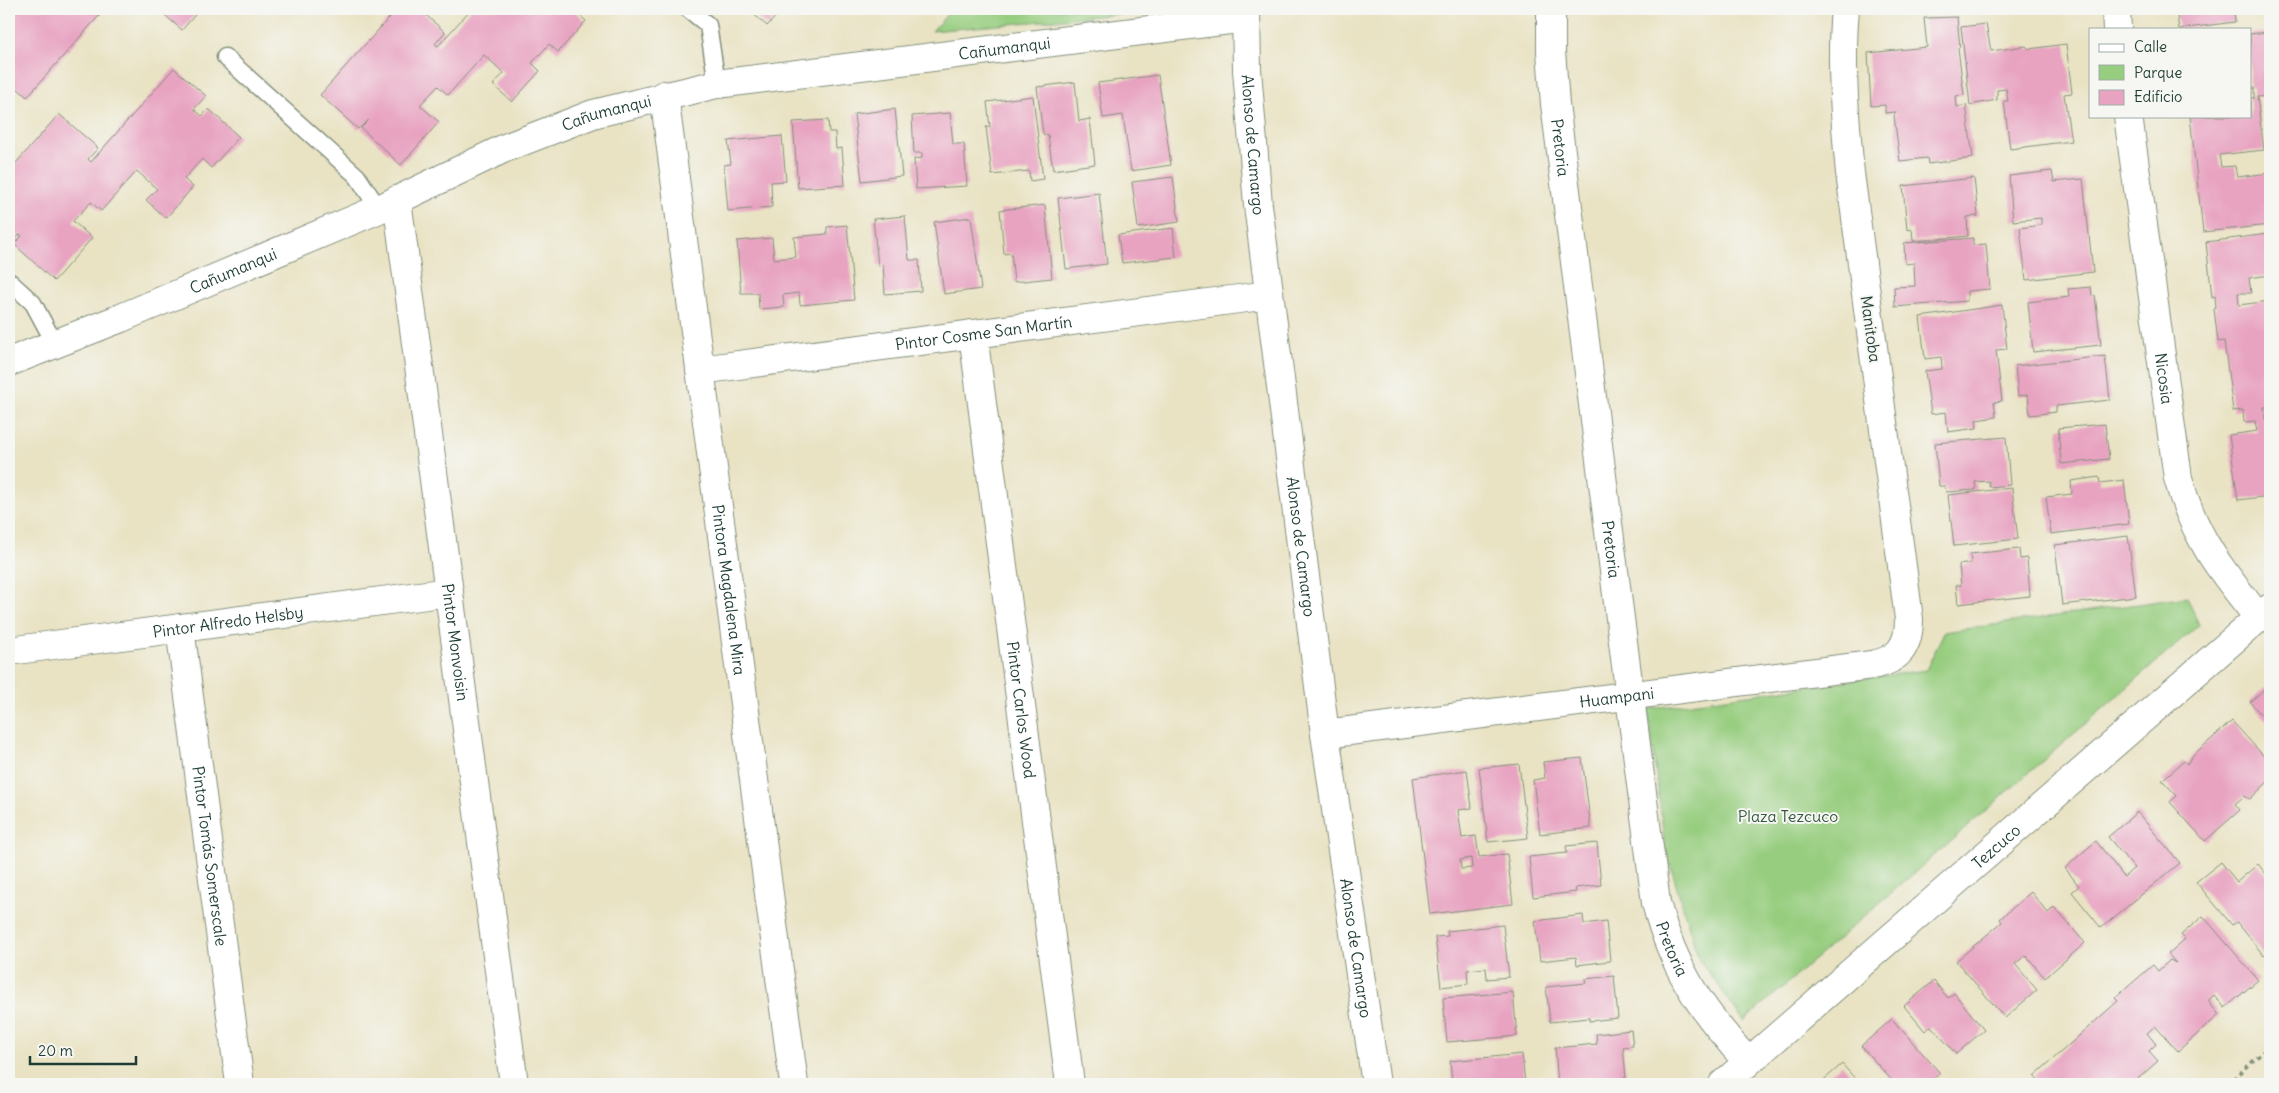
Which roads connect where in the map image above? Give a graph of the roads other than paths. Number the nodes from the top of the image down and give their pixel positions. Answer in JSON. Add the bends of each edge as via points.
{"nodes":[{"id":1,"x":688,"y":9,"type":"edge"},
{"id":2,"x":1551,"y":9,"type":"edge"},
{"id":3,"x":1845,"y":9,"type":"edge"},
{"id":4,"x":2116,"y":9,"type":"edge"},
{"id":5,"x":1246,"y":13,"type":"edge"},
{"id":6,"x":2118,"y":28,"type":"edge"},
{"id":7,"x":225,"y":57,"type":"dead end"},
{"id":8,"x":717,"y":84,"type":"junction"},
{"id":9,"x":664,"y":95,"type":"junction"},
{"id":10,"x":2128,"y":118,"type":"edge"},
{"id":11,"x":388,"y":205,"type":"junction"},
{"id":12,"x":9,"y":282,"type":"edge"},
{"id":13,"x":1269,"y":295,"type":"junction"},
{"id":14,"x":973,"y":334,"type":"junction"},
{"id":15,"x":55,"y":344,"type":"junction"},
{"id":16,"x":9,"y":362,"type":"edge"},
{"id":17,"x":700,"y":370,"type":"junction"},
{"id":18,"x":449,"y":592,"type":"junction"},
{"id":19,"x":2265,"y":613,"type":"edge"},
{"id":20,"x":180,"y":628,"type":"junction"},
{"id":21,"x":1903,"y":648,"type":"joint"},
{"id":22,"x":9,"y":651,"type":"edge"},
{"id":23,"x":1629,"y":696,"type":"junction"},
{"id":24,"x":1325,"y":734,"type":"junction"},
{"id":25,"x":1748,"y":1062,"type":"junction"},
{"id":26,"x":240,"y":1084,"type":"edge"},
{"id":27,"x":514,"y":1084,"type":"edge"},
{"id":28,"x":794,"y":1084,"type":"edge"},
{"id":29,"x":1070,"y":1084,"type":"edge"},
{"id":30,"x":1376,"y":1084,"type":"edge"},
{"id":31,"x":1723,"y":1084,"type":"edge"}],
"edges":[{"from":1,"to":8,"type":"lane","via":[[708,25]]},
{"from":2,"to":23,"type":"street","name":"Pretoria","via":[[1550,51],[1555,104]]},
{"from":3,"to":21,"type":"street","name":"Manitoba","via":[[1846,130],[1910,619],[1908,639]]},
{"from":4,"to":6,"type":"street"},
{"from":5,"to":8,"type":"street","name":"Cañumanqui"},
{"from":5,"to":13,"type":"street","name":"Alonso de Camargo","via":[[1247,70],[1258,205]]},
{"from":7,"to":11,"type":"lane"},
{"from":8,"to":9,"type":"street","name":"Cañumanqui"},
{"from":9,"to":11,"type":"street","name":"Cañumanqui","via":[[593,114],[514,145]]},
{"from":9,"to":17,"type":"street","name":"Pintora Magdalena Mira"},
{"from":10,"to":19,"type":"street","name":"Nicosia","via":[[2178,478],[2186,506],[2209,553]]},
{"from":11,"to":15,"type":"street","name":"Cañumanqui"},
{"from":11,"to":18,"type":"street","name":"Pintor Monvoisin"},
{"from":12,"to":15,"type":"lane","via":[[33,303]]},
{"from":13,"to":14,"type":"street","name":"Pintor Cosme San Martín"},
{"from":13,"to":24,"type":"street","name":"Alonso de Camargo"},
{"from":14,"to":17,"type":"street","name":"Pintor Cosme San Martín"},
{"from":14,"to":29,"type":"street","name":"Pintor Carlos Wood"},
{"from":15,"to":16,"type":"street","name":"Cañumanqui"},
{"from":17,"to":28,"type":"street","name":"Pintora Magdalena Mira"},
{"from":18,"to":20,"type":"street","name":"Pintor Alfredo Helsby"},
{"from":18,"to":27,"type":"street","name":"Pintor Monvoisin"},
{"from":19,"to":25,"type":"street","name":"Tezcuco"},
{"from":20,"to":22,"type":"street","name":"Pintor Alfredo Helsby"},
{"from":20,"to":26,"type":"street","name":"Pintor Tomás Somerscale"},
{"from":21,"to":23,"type":"street","name":"Huampani","via":[[1884,663]]},
{"from":23,"to":24,"type":"street","name":"Huampani"},
{"from":23,"to":25,"type":"street","name":"Pretoria","via":[[1652,876],[1663,930],[1673,956],[1699,1002]]},
{"from":24,"to":30,"type":"street","name":"Alonso de Camargo"},
{"from":25,"to":31,"type":"street","name":"Tezcuco"}]}
